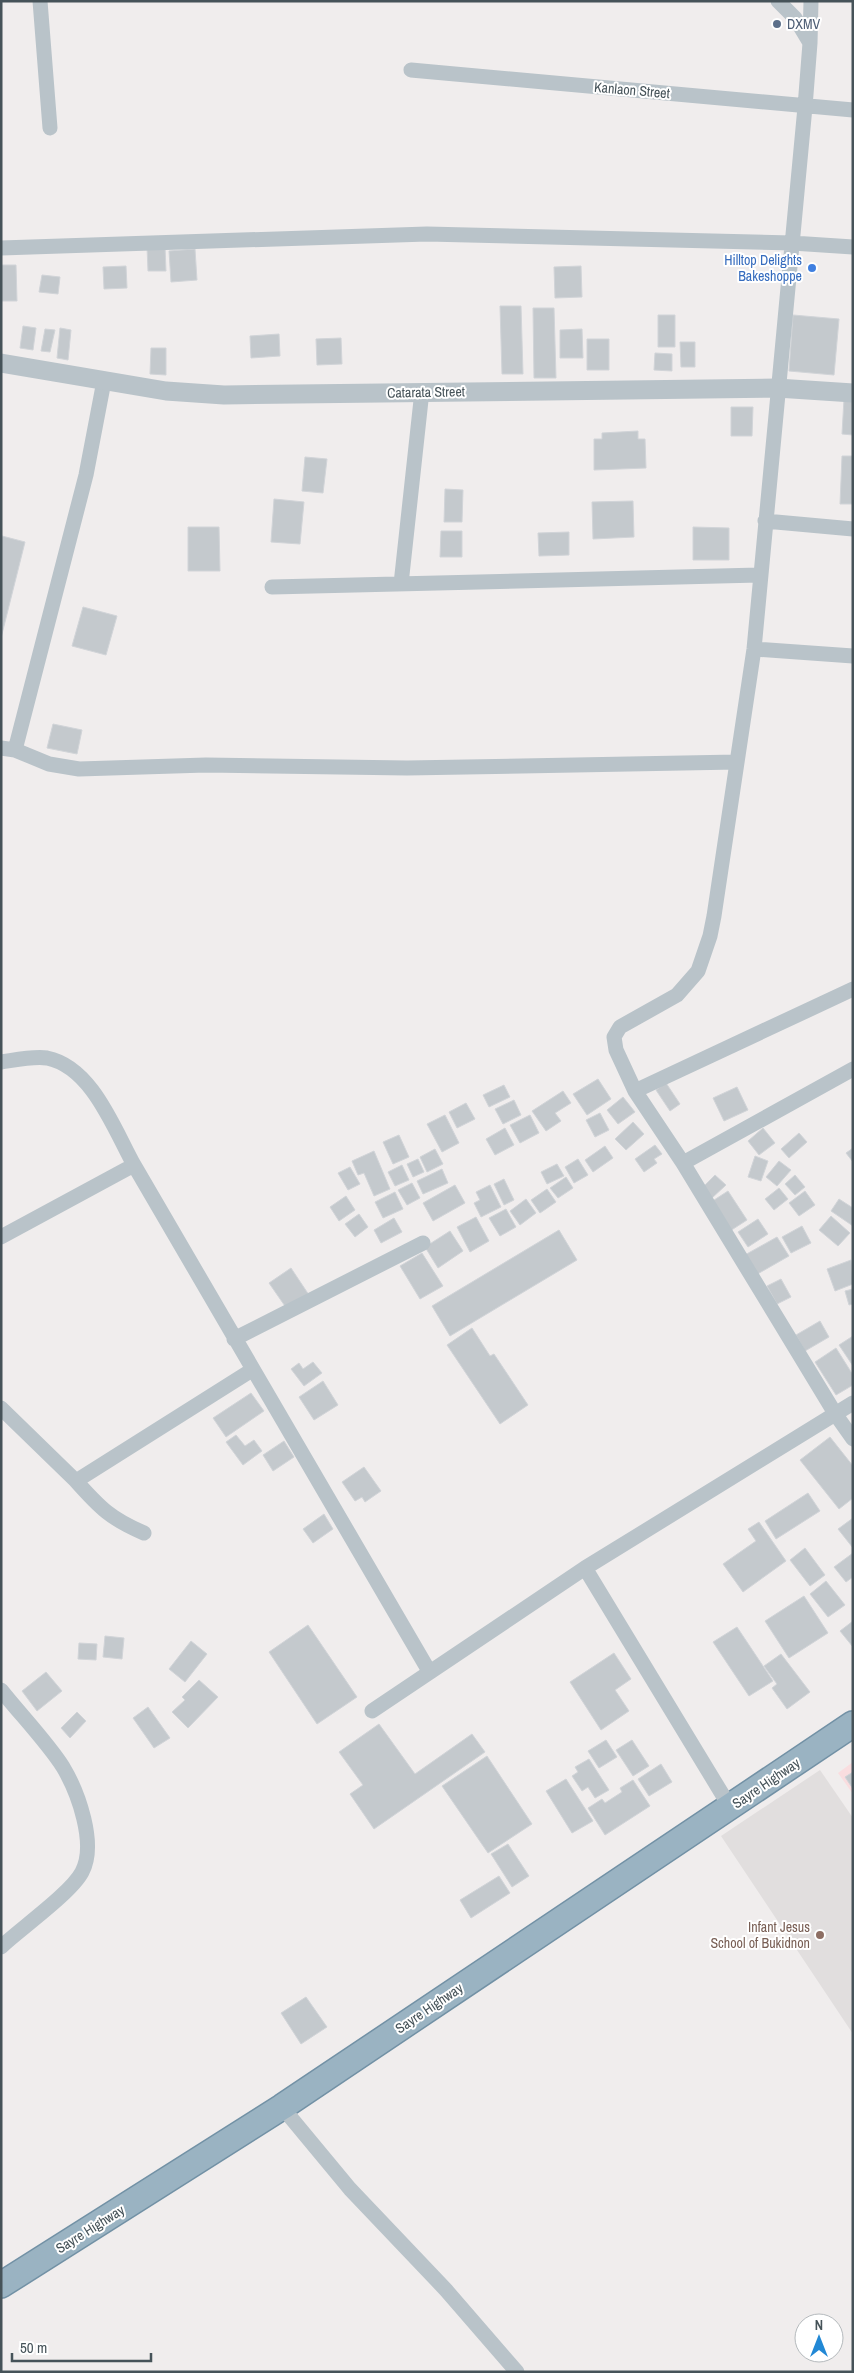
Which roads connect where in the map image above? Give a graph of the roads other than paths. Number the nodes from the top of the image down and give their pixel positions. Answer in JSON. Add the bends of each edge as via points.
{"nodes":[{"id":1,"x":40,"y":1,"type":"edge"},
{"id":2,"x":778,"y":1,"type":"edge"},
{"id":3,"x":811,"y":1,"type":"edge"},
{"id":4,"x":810,"y":44,"type":"junction"},
{"id":5,"x":411,"y":70,"type":"dead end"},
{"id":6,"x":805,"y":107,"type":"junction"},
{"id":7,"x":853,"y":110,"type":"edge"},
{"id":8,"x":50,"y":128,"type":"dead end"},
{"id":9,"x":792,"y":243,"type":"junction"},
{"id":10,"x":853,"y":247,"type":"edge"},
{"id":11,"x":1,"y":248,"type":"edge"},
{"id":12,"x":1,"y":363,"type":"edge"},
{"id":13,"x":104,"y":380,"type":"junction"},
{"id":14,"x":777,"y":388,"type":"junction"},
{"id":15,"x":422,"y":391,"type":"junction"},
{"id":16,"x":853,"y":392,"type":"edge"},
{"id":17,"x":765,"y":522,"type":"junction"},
{"id":18,"x":853,"y":529,"type":"edge"},
{"id":19,"x":759,"y":575,"type":"junction"},
{"id":20,"x":401,"y":584,"type":"junction"},
{"id":21,"x":272,"y":587,"type":"dead end"},
{"id":22,"x":754,"y":649,"type":"junction"},
{"id":23,"x":853,"y":656,"type":"edge"},
{"id":24,"x":8,"y":749,"type":"edge"},
{"id":25,"x":737,"y":762,"type":"junction"},
{"id":26,"x":853,"y":989,"type":"edge"},
{"id":27,"x":1,"y":1062,"type":"edge"},
{"id":28,"x":853,"y":1068,"type":"edge"},
{"id":29,"x":635,"y":1091,"type":"junction"},
{"id":30,"x":683,"y":1163,"type":"junction"},
{"id":31,"x":134,"y":1166,"type":"junction"},
{"id":32,"x":1,"y":1237,"type":"edge"},
{"id":33,"x":423,"y":1243,"type":"dead end"},
{"id":34,"x":234,"y":1339,"type":"junction"},
{"id":35,"x":252,"y":1370,"type":"junction"},
{"id":36,"x":853,"y":1403,"type":"edge"},
{"id":37,"x":1,"y":1408,"type":"edge"},
{"id":38,"x":836,"y":1415,"type":"junction"},
{"id":39,"x":853,"y":1439,"type":"edge"},
{"id":40,"x":76,"y":1481,"type":"junction"},
{"id":41,"x":144,"y":1532,"type":"dead end"},
{"id":42,"x":585,"y":1568,"type":"junction"},
{"id":43,"x":429,"y":1671,"type":"junction"},
{"id":44,"x":1,"y":1690,"type":"edge"},
{"id":45,"x":372,"y":1711,"type":"dead end"},
{"id":46,"x":853,"y":1724,"type":"edge"},
{"id":47,"x":730,"y":1807,"type":"junction"},
{"id":48,"x":1,"y":1947,"type":"edge"},
{"id":49,"x":282,"y":2107,"type":"junction"},
{"id":50,"x":1,"y":2285,"type":"edge"},
{"id":51,"x":517,"y":2372,"type":"edge"}],
"edges":[{"from":1,"to":8,"type":"street"},
{"from":2,"to":4,"type":"street","via":[[795,18]]},
{"from":3,"to":4,"type":"street"},
{"from":4,"to":6,"type":"street"},
{"from":5,"to":6,"type":"street","name":"Kanlaon Street"},
{"from":6,"to":7,"type":"street","name":"Kanlaon Street"},
{"from":6,"to":9,"type":"street"},
{"from":9,"to":10,"type":"street"},
{"from":9,"to":11,"type":"street","via":[[403,234]]},
{"from":9,"to":14,"type":"street"},
{"from":12,"to":13,"type":"street","name":"Catarata Street"},
{"from":13,"to":15,"type":"street","name":"Catarata Street","via":[[166,391],[224,395]]},
{"from":13,"to":24,"type":"street","via":[[70,542]]},
{"from":14,"to":15,"type":"street","name":"Catarata Street"},
{"from":14,"to":16,"type":"street","name":"Catarata Street"},
{"from":14,"to":17,"type":"street"},
{"from":15,"to":20,"type":"street"},
{"from":17,"to":18,"type":"street"},
{"from":17,"to":19,"type":"street"},
{"from":19,"to":20,"type":"street"},
{"from":19,"to":22,"type":"street"},
{"from":20,"to":21,"type":"street"},
{"from":22,"to":23,"type":"street"},
{"from":22,"to":25,"type":"street"},
{"from":24,"to":25,"type":"street","via":[[49,764],[79,769],[206,765],[407,768]]},
{"from":25,"to":29,"type":"street","via":[[714,916],[698,971],[677,994],[620,1027],[614,1037],[616,1050]]},
{"from":26,"to":29,"type":"street"},
{"from":27,"to":31,"type":"street","via":[[47,1058],[73,1068],[94,1091]]},
{"from":28,"to":30,"type":"street"},
{"from":29,"to":30,"type":"street"},
{"from":30,"to":38,"type":"street"},
{"from":31,"to":32,"type":"street"},
{"from":31,"to":34,"type":"street"},
{"from":33,"to":34,"type":"street"},
{"from":34,"to":35,"type":"street"},
{"from":35,"to":40,"type":"street"},
{"from":35,"to":43,"type":"street"},
{"from":36,"to":38,"type":"street"},
{"from":37,"to":40,"type":"street"},
{"from":38,"to":39,"type":"street"},
{"from":38,"to":42,"type":"street"},
{"from":40,"to":41,"type":"street","via":[[104,1512]]},
{"from":42,"to":43,"type":"street"},
{"from":42,"to":47,"type":"street"},
{"from":43,"to":45,"type":"street"},
{"from":44,"to":48,"type":"street","via":[[63,1767],[78,1799],[87,1832],[87,1850],[82,1872],[63,1893]]},
{"from":46,"to":47,"type":"highway","name":"Sayre Highway"},
{"from":47,"to":49,"type":"highway","name":"Sayre Highway"},
{"from":49,"to":50,"type":"highway","name":"Sayre Highway"},
{"from":49,"to":51,"type":"street","via":[[350,2188],[446,2290]]}]}
